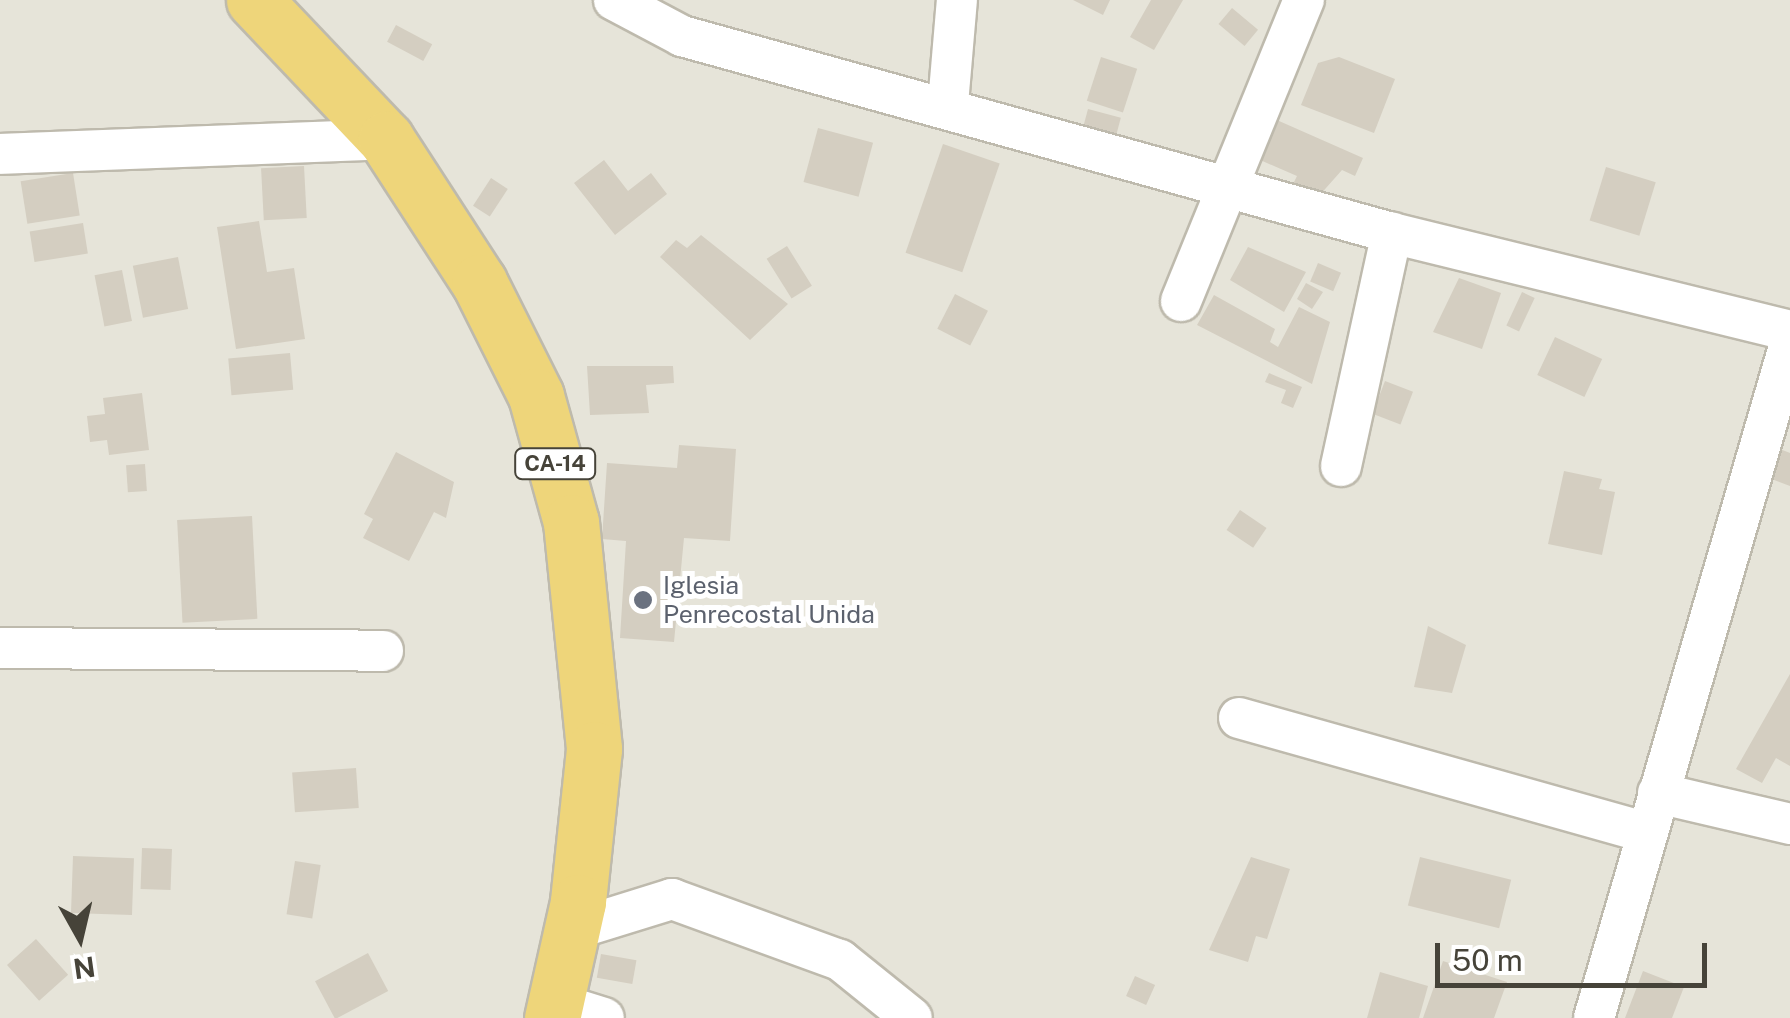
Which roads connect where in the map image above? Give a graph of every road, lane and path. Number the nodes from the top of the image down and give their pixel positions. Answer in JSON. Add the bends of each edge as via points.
{"nodes":[{"id":1,"x":254,"y":0,"type":"edge"},
{"id":2,"x":614,"y":0,"type":"edge"},
{"id":3,"x":957,"y":0,"type":"edge"},
{"id":4,"x":1304,"y":0,"type":"edge"},
{"id":5,"x":948,"y":104,"type":"junction"},
{"id":6,"x":386,"y":140,"type":"junction"},
{"id":7,"x":0,"y":154,"type":"edge"},
{"id":8,"x":1233,"y":182,"type":"junction"},
{"id":9,"x":1392,"y":233,"type":"junction"},
{"id":10,"x":1181,"y":301,"type":"dead end"},
{"id":11,"x":1790,"y":331,"type":"edge"},
{"id":12,"x":1790,"y":343,"type":"edge"},
{"id":13,"x":1341,"y":466,"type":"dead end"},
{"id":14,"x":0,"y":648,"type":"edge"},
{"id":15,"x":383,"y":651,"type":"dead end"},
{"id":16,"x":1239,"y":718,"type":"dead end"},
{"id":17,"x":1658,"y":793,"type":"junction"},
{"id":18,"x":1790,"y":824,"type":"edge"},
{"id":19,"x":1644,"y":832,"type":"junction"},
{"id":20,"x":572,"y":930,"type":"junction"},
{"id":21,"x":571,"y":1013,"type":"edge"},
{"id":22,"x":912,"y":1018,"type":"edge"},
{"id":23,"x":1594,"y":1018,"type":"edge"}],
"edges":[{"from":1,"to":6,"type":"highway","number":"CA-14"},
{"from":2,"to":5,"type":"street","via":[[682,36]]},
{"from":3,"to":5,"type":"street"},
{"from":4,"to":8,"type":"street"},
{"from":5,"to":8,"type":"street"},
{"from":6,"to":7,"type":"street"},
{"from":6,"to":20,"type":"highway","number":"CA-14","via":[[479,282],[536,396],[571,522],[594,749]]},
{"from":8,"to":9,"type":"street"},
{"from":8,"to":10,"type":"street"},
{"from":9,"to":11,"type":"street"},
{"from":9,"to":13,"type":"street"},
{"from":12,"to":17,"type":"street"},
{"from":14,"to":15,"type":"street"},
{"from":16,"to":19,"type":"street"},
{"from":17,"to":18,"type":"street"},
{"from":17,"to":19,"type":"street"},
{"from":19,"to":23,"type":"street"},
{"from":20,"to":21,"type":"highway","number":"CA-14"},
{"from":20,"to":22,"type":"street","via":[[672,900],[840,960]]}]}
